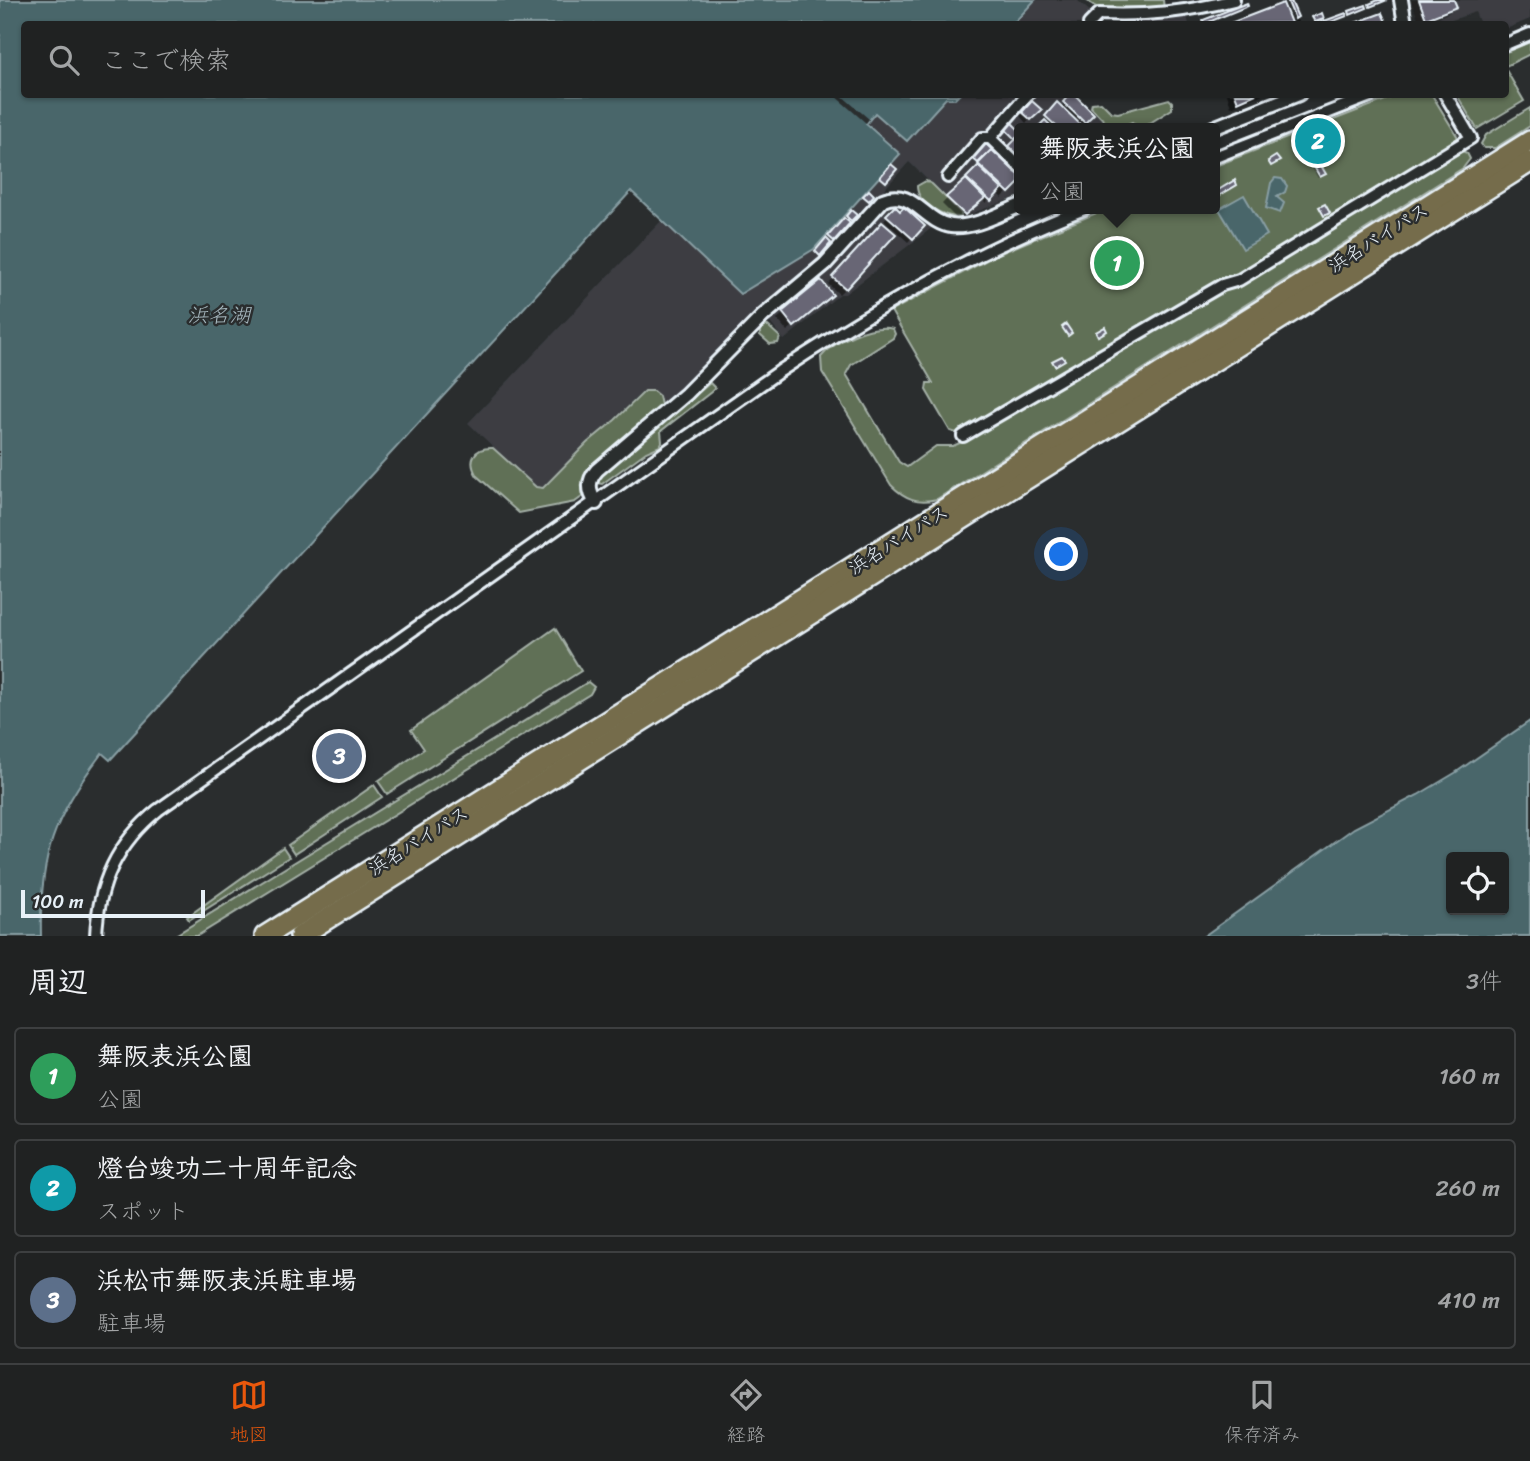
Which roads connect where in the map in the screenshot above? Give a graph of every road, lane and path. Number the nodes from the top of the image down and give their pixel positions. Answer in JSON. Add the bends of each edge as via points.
{"nodes":[{"id":1,"x":1234,"y":0,"type":"edge"},
{"id":2,"x":1401,"y":0,"type":"edge"},
{"id":3,"x":1092,"y":21,"type":"edge"},
{"id":4,"x":1404,"y":21,"type":"edge"},
{"id":5,"x":1530,"y":34,"type":"edge"},
{"id":6,"x":1509,"y":43,"type":"edge"},
{"id":7,"x":1025,"y":98,"type":"edge"},
{"id":8,"x":1288,"y":98,"type":"edge"},
{"id":9,"x":1365,"y":98,"type":"edge"},
{"id":10,"x":1447,"y":98,"type":"edge"},
{"id":11,"x":1220,"y":125,"type":"edge"},
{"id":12,"x":990,"y":138,"type":"junction"},
{"id":13,"x":1530,"y":141,"type":"edge"},
{"id":14,"x":1220,"y":155,"type":"edge"},
{"id":15,"x":1014,"y":161,"type":"edge"},
{"id":16,"x":1530,"y":162,"type":"edge"},
{"id":17,"x":948,"y":177,"type":"dead end"},
{"id":18,"x":1014,"y":207,"type":"edge"},
{"id":19,"x":1072,"y":214,"type":"edge"},
{"id":20,"x":963,"y":436,"type":"dead end"},
{"id":21,"x":596,"y":503,"type":"junction"},
{"id":22,"x":943,"y":522,"type":"junction"},
{"id":23,"x":96,"y":936,"type":"edge"},
{"id":24,"x":265,"y":936,"type":"edge"},
{"id":25,"x":300,"y":936,"type":"edge"}],
"edges":[{"from":1,"to":3,"type":"street","via":[[1162,14],[1099,13]]},
{"from":2,"to":4,"type":"street"},
{"from":5,"to":6,"type":"street"},
{"from":7,"to":12,"type":"street"},
{"from":8,"to":11,"type":"street"},
{"from":9,"to":14,"type":"street"},
{"from":10,"to":20,"type":"street","via":[[1471,138],[1239,280],[1222,285]]},
{"from":12,"to":15,"type":"street"},
{"from":12,"to":17,"type":"street","via":[[982,138]]},
{"from":13,"to":22,"type":"highway","name":"浜名バイパス"},
{"from":16,"to":22,"type":"highway","name":"浜名バイパス"},
{"from":18,"to":21,"type":"street","via":[[971,225],[952,226],[934,220],[905,198],[883,200],[825,264],[597,470],[589,482]]},
{"from":19,"to":21,"type":"street","via":[[992,247],[891,301],[780,371]]},
{"from":21,"to":23,"type":"street","via":[[144,821],[121,848],[105,879]]},
{"from":22,"to":24,"type":"highway","name":"浜名バイパス"},
{"from":22,"to":25,"type":"highway","name":"浜名バイパス"}]}
